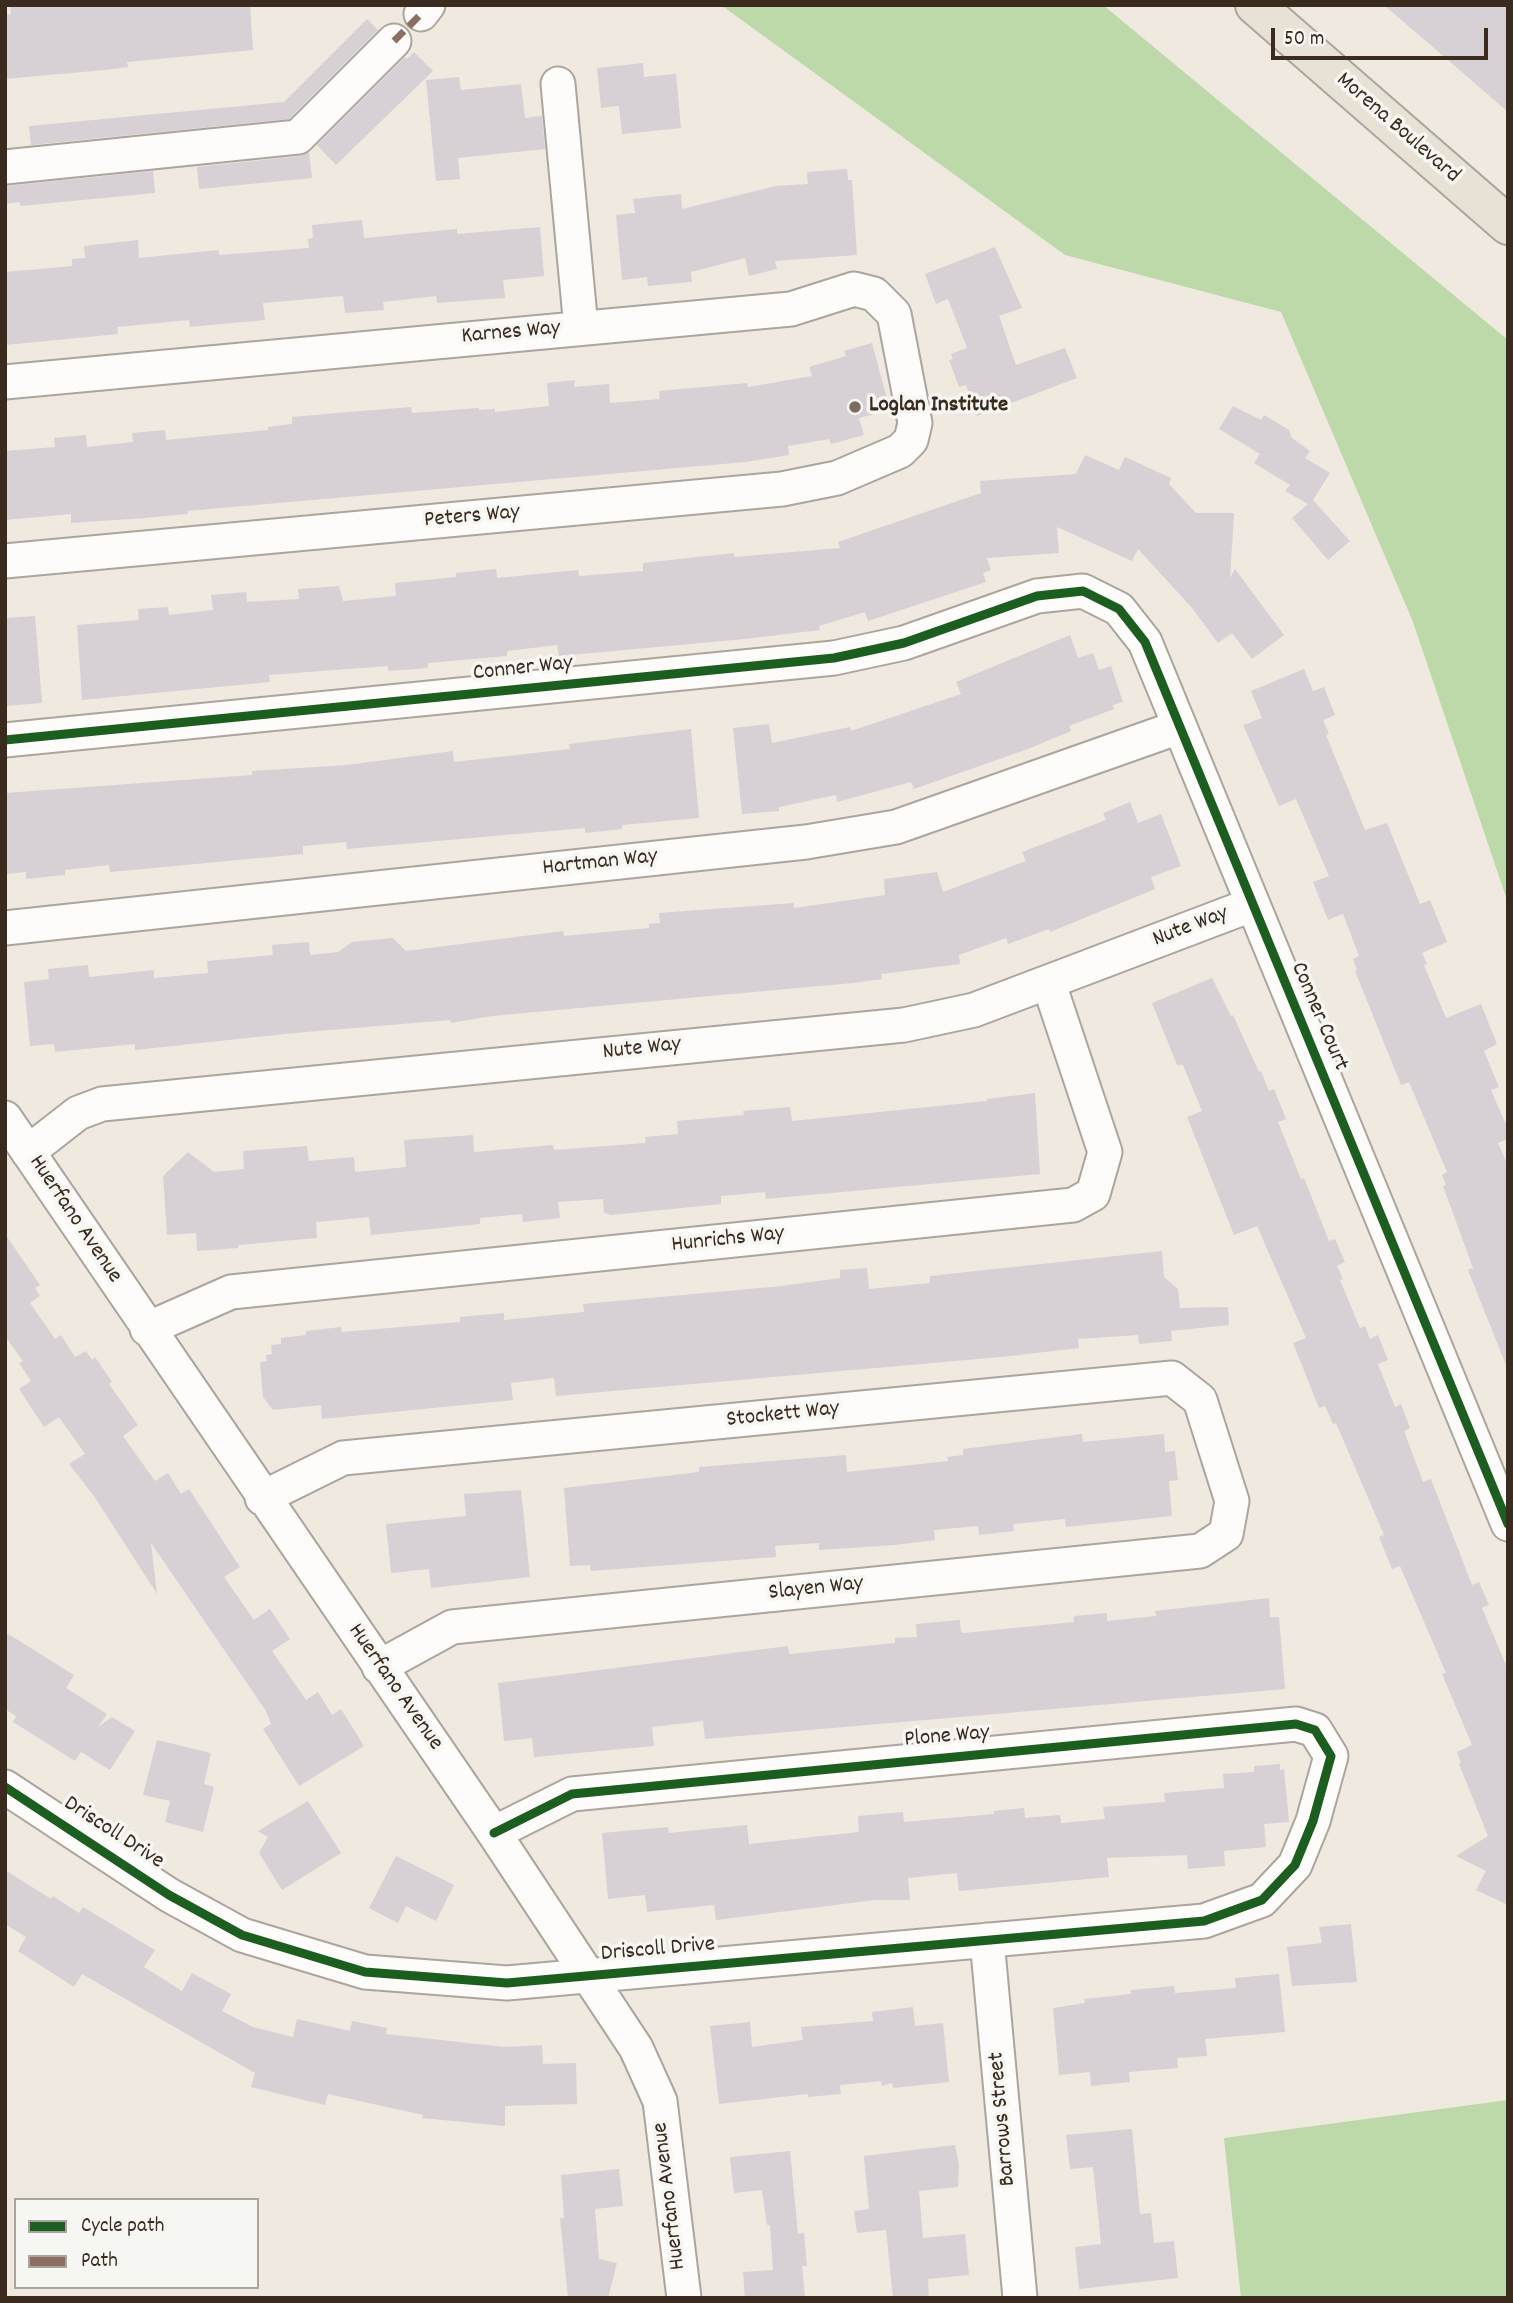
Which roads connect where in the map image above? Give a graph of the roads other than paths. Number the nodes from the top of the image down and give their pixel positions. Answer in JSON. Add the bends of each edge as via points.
{"nodes":[{"id":1,"x":1255,"y":5,"type":"edge"},
{"id":2,"x":394,"y":41,"type":"dead end"},
{"id":3,"x":558,"y":84,"type":"dead end"},
{"id":4,"x":5,"y":167,"type":"edge"},
{"id":5,"x":1508,"y":225,"type":"edge"},
{"id":6,"x":581,"y":328,"type":"junction"},
{"id":7,"x":5,"y":382,"type":"edge"},
{"id":8,"x":915,"y":423,"type":"joint"},
{"id":9,"x":5,"y":561,"type":"edge"},
{"id":10,"x":1037,"y":596,"type":"joint"},
{"id":11,"x":1179,"y":727,"type":"junction"},
{"id":12,"x":5,"y":740,"type":"edge"},
{"id":13,"x":1251,"y":905,"type":"junction"},
{"id":14,"x":5,"y":928,"type":"edge"},
{"id":15,"x":1049,"y":984,"type":"junction"},
{"id":16,"x":5,"y":1118,"type":"edge"},
{"id":17,"x":29,"y":1152,"type":"junction"},
{"id":18,"x":148,"y":1328,"type":"junction"},
{"id":19,"x":262,"y":1498,"type":"junction"},
{"id":20,"x":1232,"y":1502,"type":"joint"},
{"id":21,"x":1508,"y":1524,"type":"edge"},
{"id":22,"x":379,"y":1667,"type":"junction"},
{"id":23,"x":5,"y":1787,"type":"edge"},
{"id":24,"x":1313,"y":1821,"type":"joint"},
{"id":25,"x":494,"y":1833,"type":"junction"},
{"id":26,"x":988,"y":1940,"type":"junction"},
{"id":27,"x":588,"y":1977,"type":"junction"},
{"id":28,"x":684,"y":2298,"type":"edge"},
{"id":29,"x":1020,"y":2298,"type":"edge"}],
"edges":[{"from":1,"to":5,"type":"main road","name":"Morena Boulevard"},
{"from":2,"to":4,"type":"street","via":[[298,137]]},
{"from":3,"to":6,"type":"street"},
{"from":6,"to":7,"type":"street","name":"Karnes Way"},
{"from":6,"to":8,"type":"street","name":"Karnes Way","via":[[791,309],[855,289],[874,294],[894,314]]},
{"from":8,"to":9,"type":"street","name":"Peters Way","via":[[911,440],[900,451],[837,478],[782,489]]},
{"from":10,"to":11,"type":"street","name":"Conner Court","via":[[1083,591],[1119,609],[1145,642]]},
{"from":10,"to":12,"type":"street","name":"Conner Way","via":[[904,643],[834,658]]},
{"from":11,"to":13,"type":"street","name":"Conner Court"},
{"from":11,"to":14,"type":"street","name":"Hartman Way","via":[[895,827],[793,844]]},
{"from":13,"to":15,"type":"street","name":"Nute Way"},
{"from":13,"to":21,"type":"street","name":"Conner Court"},
{"from":15,"to":17,"type":"street","name":"Nute Way","via":[[974,1010],[904,1025],[102,1104],[78,1114]]},
{"from":15,"to":18,"type":"street","name":"Hunrichs Way","via":[[1105,1152],[1094,1194],[1073,1205],[231,1292]]},
{"from":16,"to":17,"type":"street","name":"Huerfano Avenue"},
{"from":17,"to":18,"type":"street","name":"Huerfano Avenue"},
{"from":18,"to":19,"type":"street","name":"Huerfano Avenue"},
{"from":19,"to":20,"type":"street","name":"Stockett Way","via":[[343,1458],[1172,1378],[1200,1399]]},
{"from":19,"to":22,"type":"street","name":"Huerfano Avenue"},
{"from":20,"to":22,"type":"street","name":"Slayen Way","via":[[1226,1534],[1200,1551],[452,1627]]},
{"from":22,"to":25,"type":"street","name":"Huerfano Avenue"},
{"from":23,"to":27,"type":"street","name":"Driscoll Drive","via":[[169,1895],[242,1935],[365,1972],[507,1983]]},
{"from":24,"to":25,"type":"street","name":"Plone Way","via":[[1331,1756],[1315,1730],[1296,1724],[572,1794]]},
{"from":24,"to":26,"type":"street","name":"Driscoll Drive","via":[[1295,1865],[1262,1900],[1204,1921]]},
{"from":25,"to":27,"type":"street","name":"Huerfano Avenue"},
{"from":26,"to":27,"type":"street","name":"Driscoll Drive"},
{"from":26,"to":29,"type":"street","name":"Barrows Street"},
{"from":27,"to":28,"type":"street","name":"Huerfano Avenue","via":[[636,2048],[660,2101]]}]}
